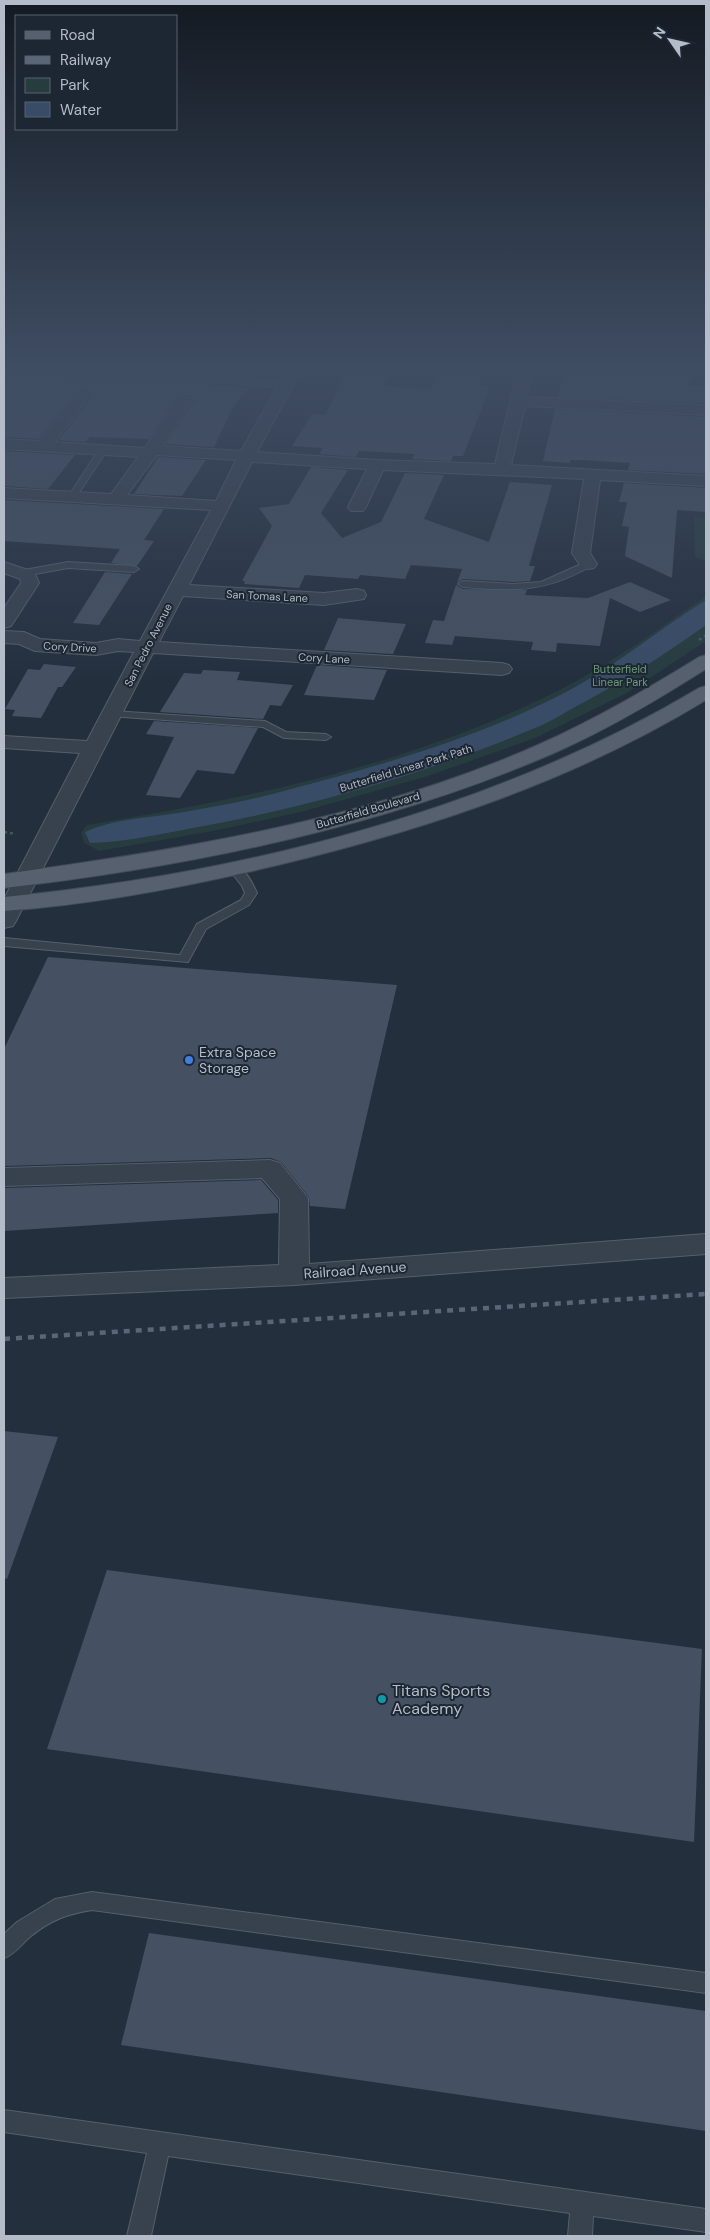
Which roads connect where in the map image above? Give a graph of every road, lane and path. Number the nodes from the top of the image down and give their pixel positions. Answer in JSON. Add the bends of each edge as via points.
{"nodes":[{"id":1,"x":593,"y":474,"type":"edge"},
{"id":2,"x":87,"y":475,"type":"edge"},
{"id":3,"x":133,"y":475,"type":"edge"},
{"id":4,"x":237,"y":475,"type":"edge"},
{"id":5,"x":372,"y":475,"type":"edge"},
{"id":6,"x":602,"y":475,"type":"edge"},
{"id":7,"x":706,"y":481,"type":"edge"},
{"id":8,"x":4,"y":493,"type":"edge"},
{"id":9,"x":72,"y":497,"type":"junction"},
{"id":10,"x":115,"y":500,"type":"junction"},
{"id":11,"x":222,"y":506,"type":"junction"},
{"id":12,"x":357,"y":507,"type":"dead end"},
{"id":13,"x":588,"y":564,"type":"joint"},
{"id":14,"x":4,"y":567,"type":"edge"},
{"id":15,"x":134,"y":569,"type":"dead end"},
{"id":16,"x":24,"y":573,"type":"junction"},
{"id":17,"x":463,"y":584,"type":"dead end"},
{"id":18,"x":177,"y":590,"type":"junction"},
{"id":19,"x":357,"y":595,"type":"dead end"},
{"id":20,"x":4,"y":622,"type":"edge"},
{"id":21,"x":706,"y":635,"type":"edge"},
{"id":22,"x":4,"y":636,"type":"edge"},
{"id":23,"x":696,"y":643,"type":"dead end"},
{"id":24,"x":146,"y":647,"type":"junction"},
{"id":25,"x":706,"y":661,"type":"edge"},
{"id":26,"x":502,"y":669,"type":"dead end"},
{"id":27,"x":706,"y":692,"type":"edge"},
{"id":28,"x":113,"y":714,"type":"junction"},
{"id":29,"x":326,"y":737,"type":"dead end"},
{"id":30,"x":4,"y":742,"type":"edge"},
{"id":31,"x":4,"y":755,"type":"edge"},
{"id":32,"x":90,"y":756,"type":"junction"},
{"id":33,"x":4,"y":832,"type":"edge"},
{"id":34,"x":16,"y":834,"type":"dead end"},
{"id":35,"x":234,"y":868,"type":"junction"},
{"id":36,"x":14,"y":880,"type":"edge"},
{"id":37,"x":7,"y":910,"type":"edge"},
{"id":38,"x":4,"y":942,"type":"edge"},
{"id":39,"x":4,"y":1177,"type":"edge"},
{"id":40,"x":706,"y":1244,"type":"edge"},
{"id":41,"x":294,"y":1275,"type":"junction"},
{"id":42,"x":4,"y":1288,"type":"edge"},
{"id":43,"x":4,"y":1948,"type":"edge"},
{"id":44,"x":706,"y":1983,"type":"edge"},
{"id":45,"x":4,"y":2121,"type":"edge"},
{"id":46,"x":160,"y":2143,"type":"junction"},
{"id":47,"x":582,"y":2204,"type":"junction"},
{"id":48,"x":706,"y":2221,"type":"edge"},
{"id":49,"x":139,"y":2236,"type":"edge"},
{"id":50,"x":580,"y":2236,"type":"edge"}],
"edges":[{"from":1,"to":13,"type":"street","via":[[581,553]]},
{"from":2,"to":9,"type":"lane"},
{"from":3,"to":10,"type":"street"},
{"from":4,"to":11,"type":"street","name":"San Pedro Avenue"},
{"from":5,"to":12,"type":"street"},
{"from":6,"to":7,"type":"street"},
{"from":8,"to":9,"type":"street"},
{"from":9,"to":10,"type":"street"},
{"from":10,"to":11,"type":"street"},
{"from":11,"to":18,"type":"street","name":"San Pedro Avenue"},
{"from":13,"to":17,"type":"lane","via":[[570,576],[542,585],[511,588]]},
{"from":14,"to":16,"type":"street"},
{"from":15,"to":16,"type":"lane","via":[[68,565]]},
{"from":16,"to":20,"type":"street","via":[[30,583]]},
{"from":18,"to":19,"type":"street","name":"San Tomas Lane","via":[[324,599]]},
{"from":18,"to":24,"type":"street","name":"San Pedro Avenue"},
{"from":21,"to":23,"type":"path"},
{"from":22,"to":24,"type":"street","name":"Cory Drive","via":[[24,638],[36,645],[96,650],[118,645]]},
{"from":24,"to":26,"type":"street","name":"Cory Lane"},
{"from":24,"to":28,"type":"street","name":"San Pedro Avenue"},
{"from":25,"to":36,"type":"main road","name":"Butterfield Boulevard","via":[[597,726],[542,751],[425,794],[265,836],[123,864]]},
{"from":27,"to":35,"type":"main road","name":"Butterfield Boulevard","via":[[627,738],[504,791],[369,834]]},
{"from":28,"to":29,"type":"lane","via":[[264,724],[284,735]]},
{"from":28,"to":32,"type":"street","name":"San Pedro Avenue"},
{"from":30,"to":32,"type":"street"},
{"from":31,"to":32,"type":"street"},
{"from":32,"to":36,"type":"street","name":"San Pedro Avenue"},
{"from":33,"to":34,"type":"path"},
{"from":35,"to":37,"type":"main road","name":"Butterfield Boulevard"},
{"from":35,"to":38,"type":"lane","via":[[251,893],[245,902],[201,927],[184,959]]},
{"from":36,"to":37,"type":"street","name":"San Pedro Avenue"},
{"from":39,"to":41,"type":"street","via":[[270,1169],[294,1198]]},
{"from":40,"to":41,"type":"street","name":"Railroad Avenue"},
{"from":41,"to":42,"type":"street","name":"Railroad Avenue"},
{"from":43,"to":44,"type":"lane","via":[[24,1929],[62,1906],[92,1901]]},
{"from":45,"to":46,"type":"lane"},
{"from":46,"to":47,"type":"lane"},
{"from":46,"to":49,"type":"lane"},
{"from":47,"to":48,"type":"lane"},
{"from":47,"to":50,"type":"lane"}]}
